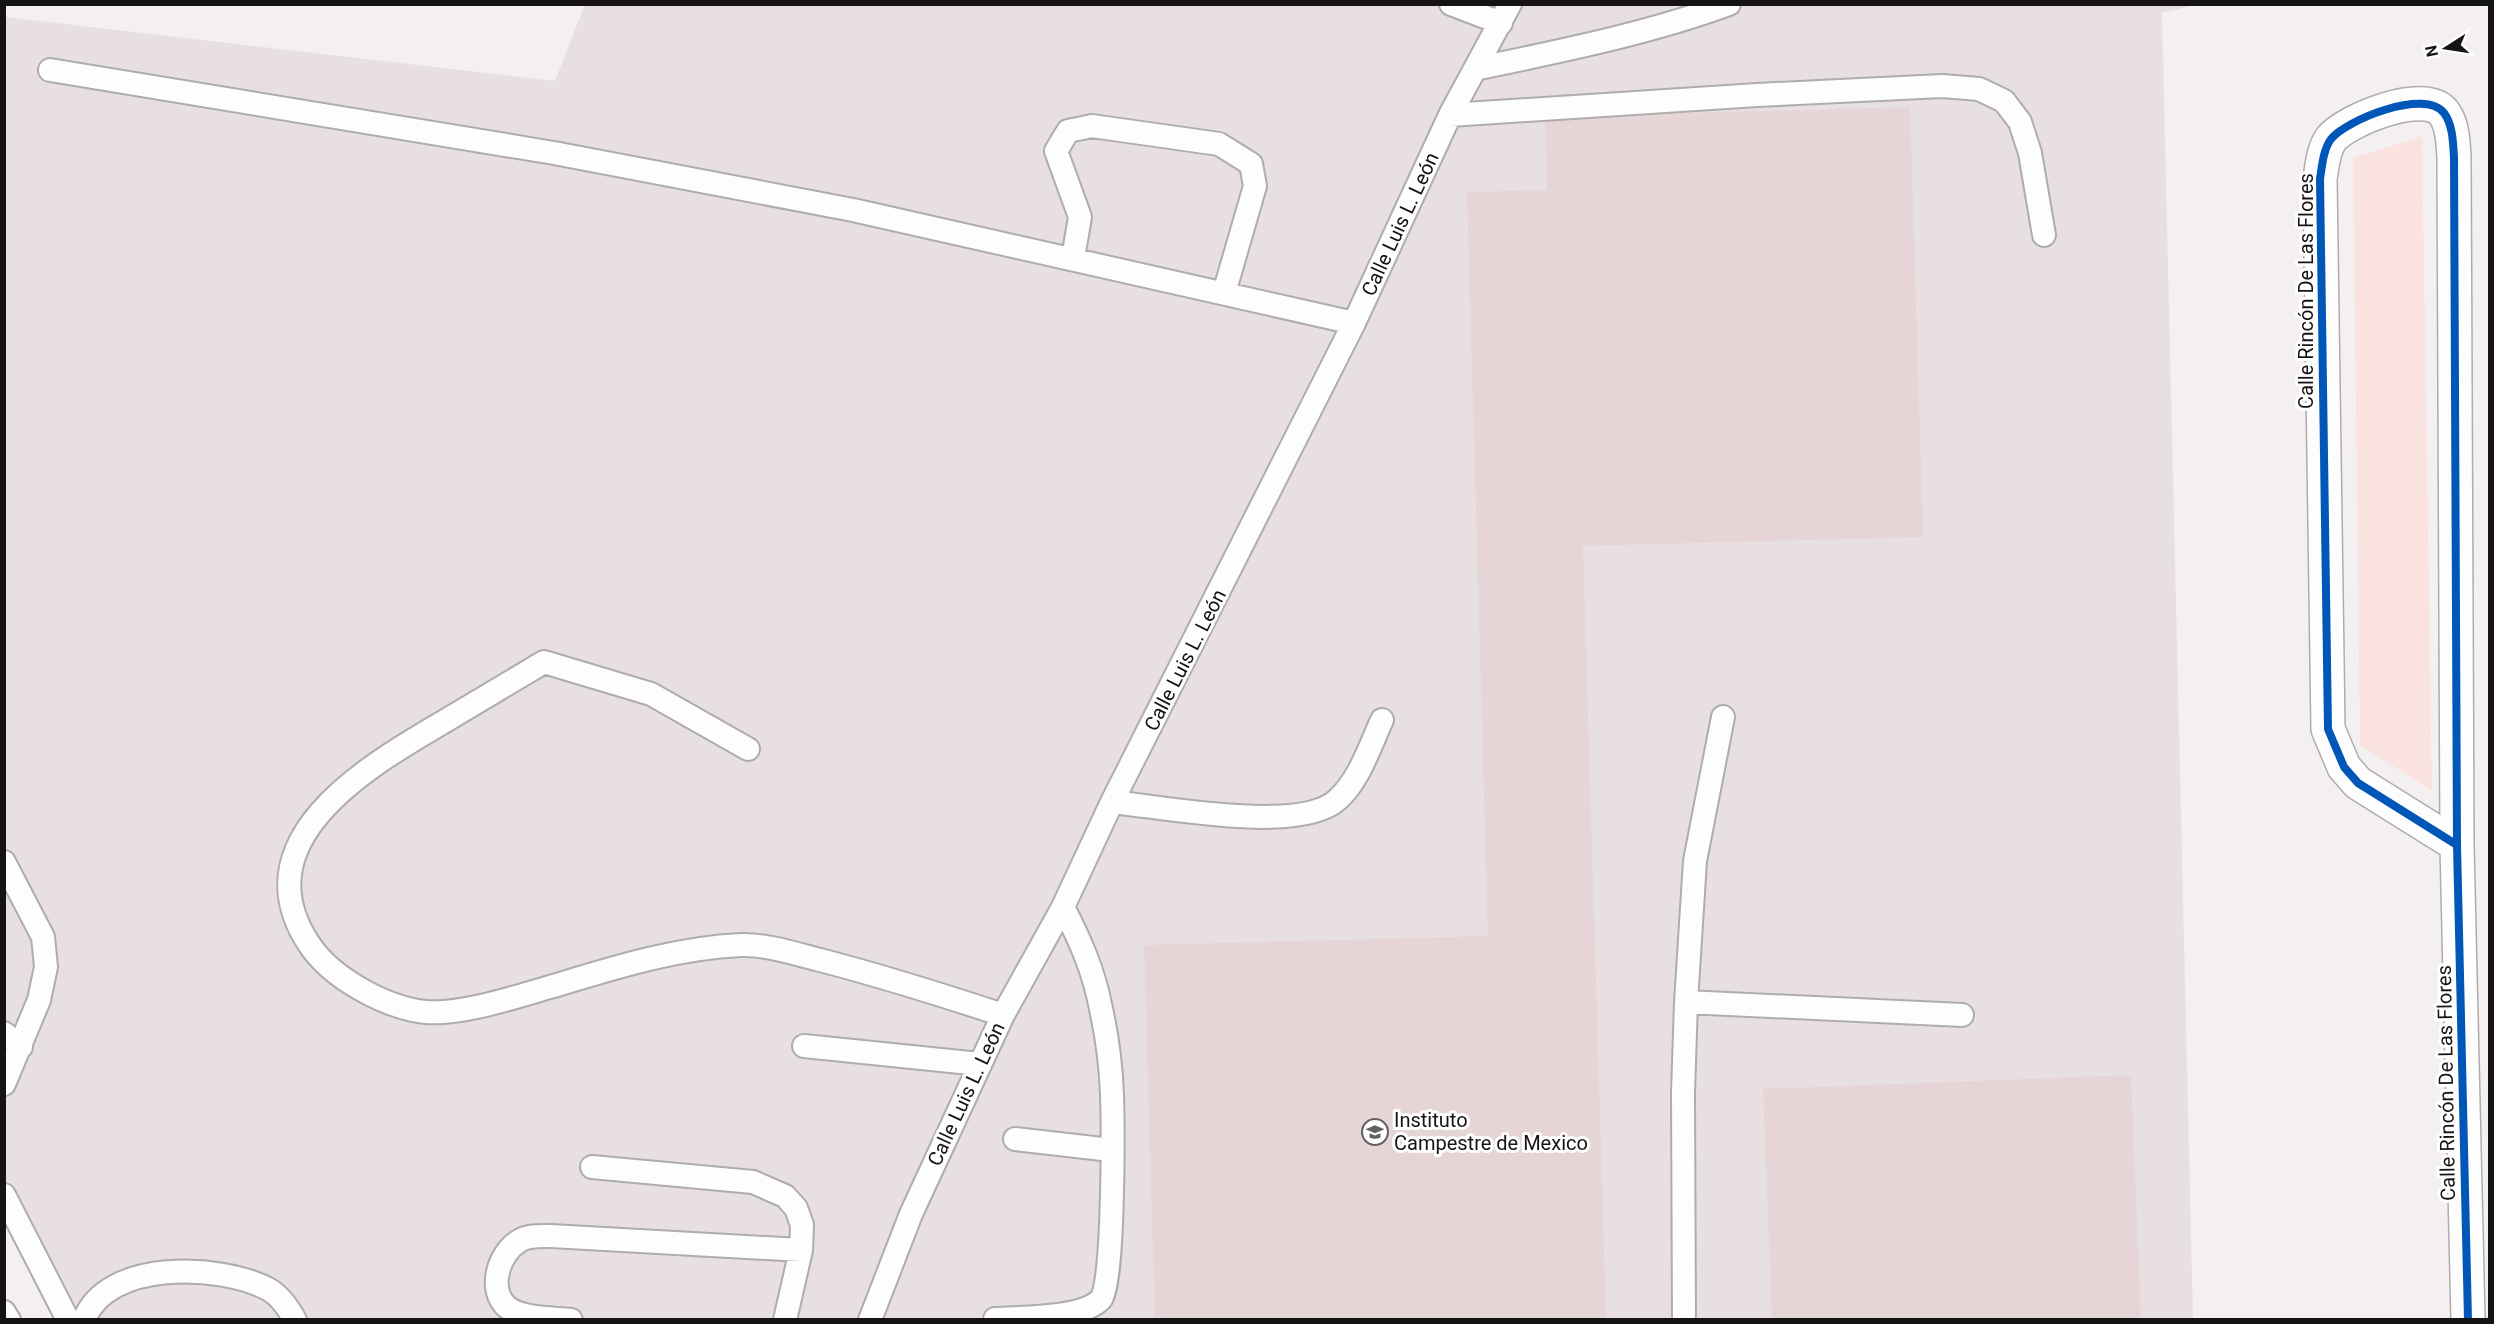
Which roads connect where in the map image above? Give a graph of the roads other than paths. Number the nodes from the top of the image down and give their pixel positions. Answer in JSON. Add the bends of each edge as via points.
{"nodes":[{"id":1,"x":1451,"y":4,"type":"edge"},
{"id":2,"x":1729,"y":4,"type":"edge"},
{"id":3,"x":1506,"y":14,"type":"edge"},
{"id":4,"x":1474,"y":69,"type":"junction"},
{"id":5,"x":50,"y":70,"type":"dead end"},
{"id":6,"x":1450,"y":115,"type":"junction"},
{"id":7,"x":2044,"y":235,"type":"dead end"},
{"id":8,"x":1073,"y":258,"type":"junction"},
{"id":9,"x":1224,"y":293,"type":"junction"},
{"id":10,"x":1354,"y":323,"type":"junction"},
{"id":11,"x":1723,"y":717,"type":"dead end"},
{"id":12,"x":1382,"y":720,"type":"dead end"},
{"id":13,"x":748,"y":748,"type":"dead end"},
{"id":14,"x":1112,"y":802,"type":"junction"},
{"id":15,"x":2457,"y":845,"type":"junction"},
{"id":16,"x":4,"y":862,"type":"edge"},
{"id":17,"x":1063,"y":907,"type":"junction"},
{"id":18,"x":1686,"y":1002,"type":"junction"},
{"id":19,"x":1003,"y":1015,"type":"junction"},
{"id":20,"x":1962,"y":1015,"type":"dead end"},
{"id":21,"x":13,"y":1040,"type":"edge"},
{"id":22,"x":804,"y":1046,"type":"dead end"},
{"id":23,"x":980,"y":1064,"type":"junction"},
{"id":24,"x":4,"y":1084,"type":"edge"},
{"id":25,"x":1015,"y":1139,"type":"dead end"},
{"id":26,"x":1111,"y":1150,"type":"junction"},
{"id":27,"x":592,"y":1167,"type":"dead end"},
{"id":28,"x":4,"y":1195,"type":"edge"},
{"id":29,"x":801,"y":1250,"type":"junction"},
{"id":30,"x":4,"y":1312,"type":"edge"},
{"id":31,"x":995,"y":1318,"type":"edge"},
{"id":32,"x":9,"y":1320,"type":"edge"},
{"id":33,"x":68,"y":1320,"type":"edge"},
{"id":34,"x":84,"y":1320,"type":"edge"},
{"id":35,"x":295,"y":1320,"type":"edge"},
{"id":36,"x":571,"y":1320,"type":"edge"},
{"id":37,"x":785,"y":1320,"type":"edge"},
{"id":38,"x":870,"y":1320,"type":"edge"},
{"id":39,"x":1684,"y":1320,"type":"edge"},
{"id":40,"x":2468,"y":1320,"type":"edge"}],
"edges":[{"from":1,"to":3,"type":"lane"},
{"from":2,"to":4,"type":"lane","via":[[1616,37]]},
{"from":3,"to":4,"type":"lane","name":"Calle Luis L. León"},
{"from":4,"to":6,"type":"lane","name":"Calle Luis L. León"},
{"from":5,"to":8,"type":"lane","via":[[554,153],[853,210]]},
{"from":6,"to":7,"type":"lane","via":[[1757,94],[1942,86],[1979,89],[2004,101],[2020,122],[2030,153]]},
{"from":6,"to":10,"type":"lane","name":"Calle Luis L. León"},
{"from":8,"to":9,"type":"lane"},
{"from":8,"to":9,"type":"lane","via":[[1080,217],[1056,151],[1068,130],[1092,126],[1219,144],[1251,164],[1255,186]]},
{"from":9,"to":10,"type":"lane"},
{"from":10,"to":14,"type":"lane","name":"Calle Luis L. León"},
{"from":11,"to":18,"type":"lane","via":[[1695,861]]},
{"from":12,"to":14,"type":"lane","via":[[1355,776],[1337,801],[1311,814],[1282,818],[1231,815]]},
{"from":13,"to":19,"type":"lane","via":[[651,694],[544,662],[377,762],[332,799],[308,827],[290,869],[291,902],[301,933],[316,955],[343,979],[384,1001],[426,1012],[516,997],[648,958],[744,945],[888,978]]},
{"from":14,"to":17,"type":"lane","name":"Calle Luis L. León"},
{"from":15,"to":15,"type":"street","name":"Calle Rincón De Las Flores","via":[[2454,157],[2451,129],[2444,113],[2435,105],[2402,104],[2344,127],[2330,140],[2320,179],[2328,729],[2344,767],[2358,783]]},
{"from":15,"to":40,"type":"street","name":"Calle Rincón De Las Flores"},
{"from":16,"to":21,"type":"lane","via":[[43,937],[46,967],[39,1000]]},
{"from":17,"to":19,"type":"lane","name":"Calle Luis L. León"},
{"from":17,"to":26,"type":"lane","via":[[1087,954],[1101,1009],[1112,1095]]},
{"from":18,"to":20,"type":"lane"},
{"from":18,"to":39,"type":"lane"},
{"from":19,"to":23,"type":"lane","name":"Calle Luis L. León"},
{"from":21,"to":24,"type":"lane"},
{"from":22,"to":23,"type":"lane"},
{"from":23,"to":38,"type":"lane","name":"Calle Luis L. León","via":[[911,1214]]},
{"from":25,"to":26,"type":"lane"},
{"from":26,"to":31,"type":"lane","via":[[1110,1267],[1102,1298],[1093,1306],[1067,1313]]},
{"from":27,"to":29,"type":"lane","via":[[753,1182],[772,1188],[796,1208],[802,1225]]},
{"from":28,"to":33,"type":"lane"},
{"from":29,"to":36,"type":"lane","via":[[551,1236],[519,1241],[501,1260],[496,1282],[499,1295],[507,1307],[522,1314]]},
{"from":29,"to":37,"type":"lane"},
{"from":30,"to":32,"type":"lane"},
{"from":34,"to":35,"type":"lane","via":[[98,1296],[126,1281],[145,1274],[197,1273],[237,1276],[270,1290]]}]}
